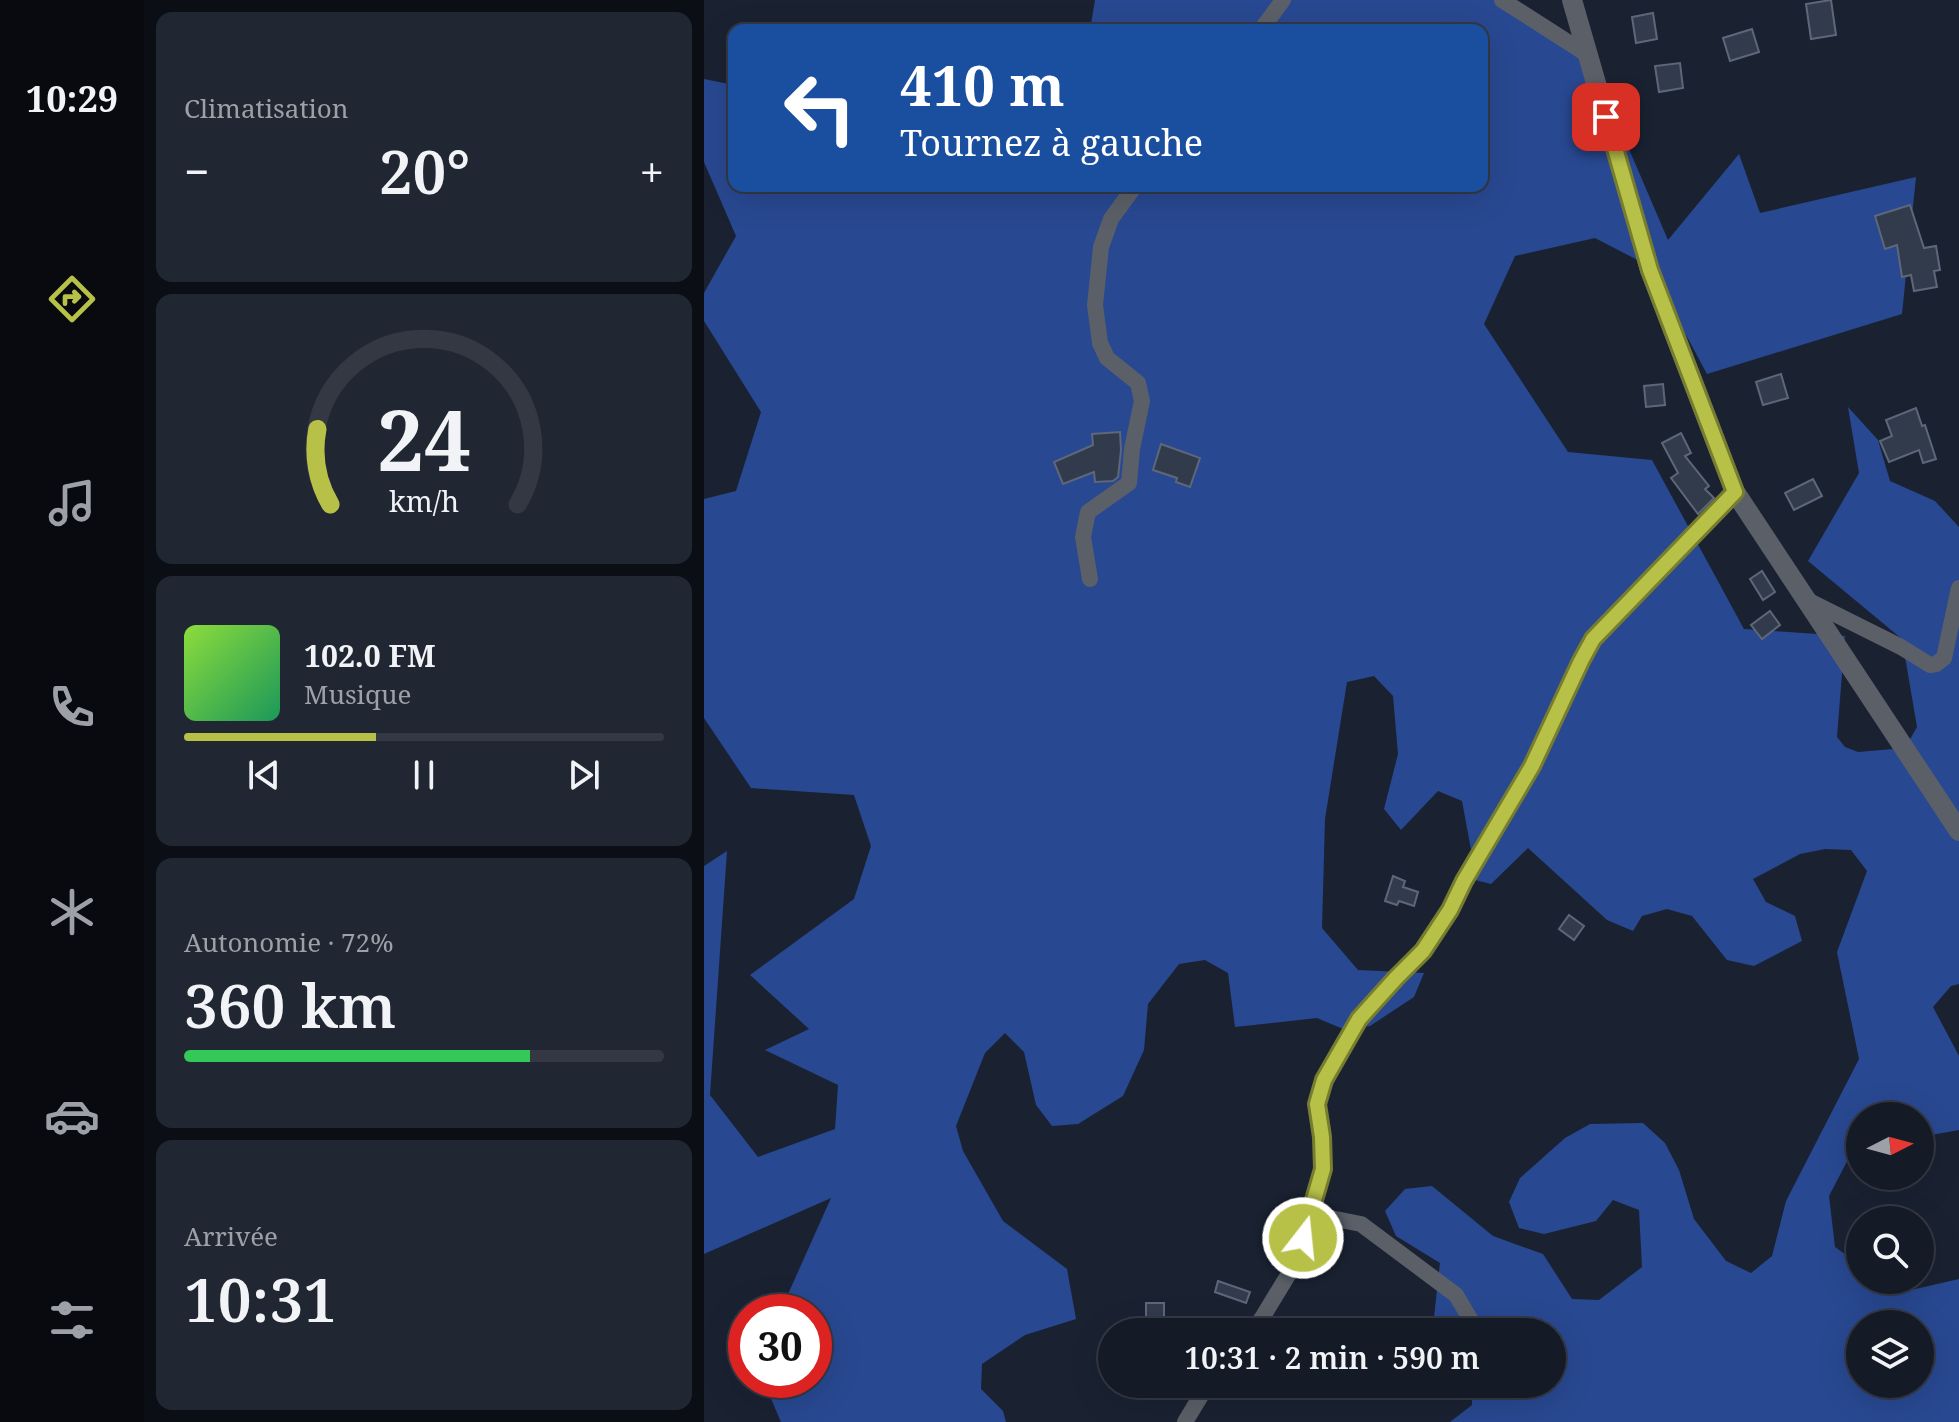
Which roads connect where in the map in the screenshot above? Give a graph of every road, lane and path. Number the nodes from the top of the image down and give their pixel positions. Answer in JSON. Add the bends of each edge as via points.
{"nodes":[{"id":1,"x":1283,"y":0,"type":"edge"},
{"id":2,"x":1502,"y":0,"type":"edge"},
{"id":3,"x":1572,"y":0,"type":"edge"},
{"id":4,"x":1265,"y":24,"type":"edge"},
{"id":5,"x":1588,"y":55,"type":"junction"},
{"id":6,"x":1131,"y":192,"type":"edge"},
{"id":7,"x":1735,"y":492,"type":"junction"},
{"id":8,"x":1090,"y":579,"type":"dead end"},
{"id":9,"x":1959,"y":588,"type":"edge"},
{"id":10,"x":1806,"y":600,"type":"junction"},
{"id":11,"x":1959,"y":831,"type":"edge"},
{"id":12,"x":1310,"y":1214,"type":"junction"},
{"id":13,"x":1262,"y":1318,"type":"edge"},
{"id":14,"x":1470,"y":1318,"type":"edge"},
{"id":15,"x":1200,"y":1398,"type":"edge"},
{"id":16,"x":1185,"y":1422,"type":"edge"}],
"edges":[{"from":1,"to":4,"type":"street"},
{"from":2,"to":5,"type":"street"},
{"from":3,"to":5,"type":"street"},
{"from":5,"to":7,"type":"street","via":[[1650,270]]},
{"from":6,"to":8,"type":"street","via":[[1111,219],[1101,247],[1095,305],[1107,358],[1138,383],[1142,401],[1129,483],[1088,512],[1083,537]]},
{"from":7,"to":10,"type":"street"},
{"from":7,"to":12,"type":"street","via":[[1593,639],[1532,766],[1450,910],[1423,951],[1359,1019],[1324,1080],[1317,1104],[1323,1169]]},
{"from":9,"to":10,"type":"street","via":[[1944,658],[1930,665]]},
{"from":10,"to":11,"type":"street"},
{"from":12,"to":13,"type":"street","via":[[1296,1262]]},
{"from":12,"to":14,"type":"street","via":[[1361,1224],[1456,1295]]},
{"from":15,"to":16,"type":"street"}]}
